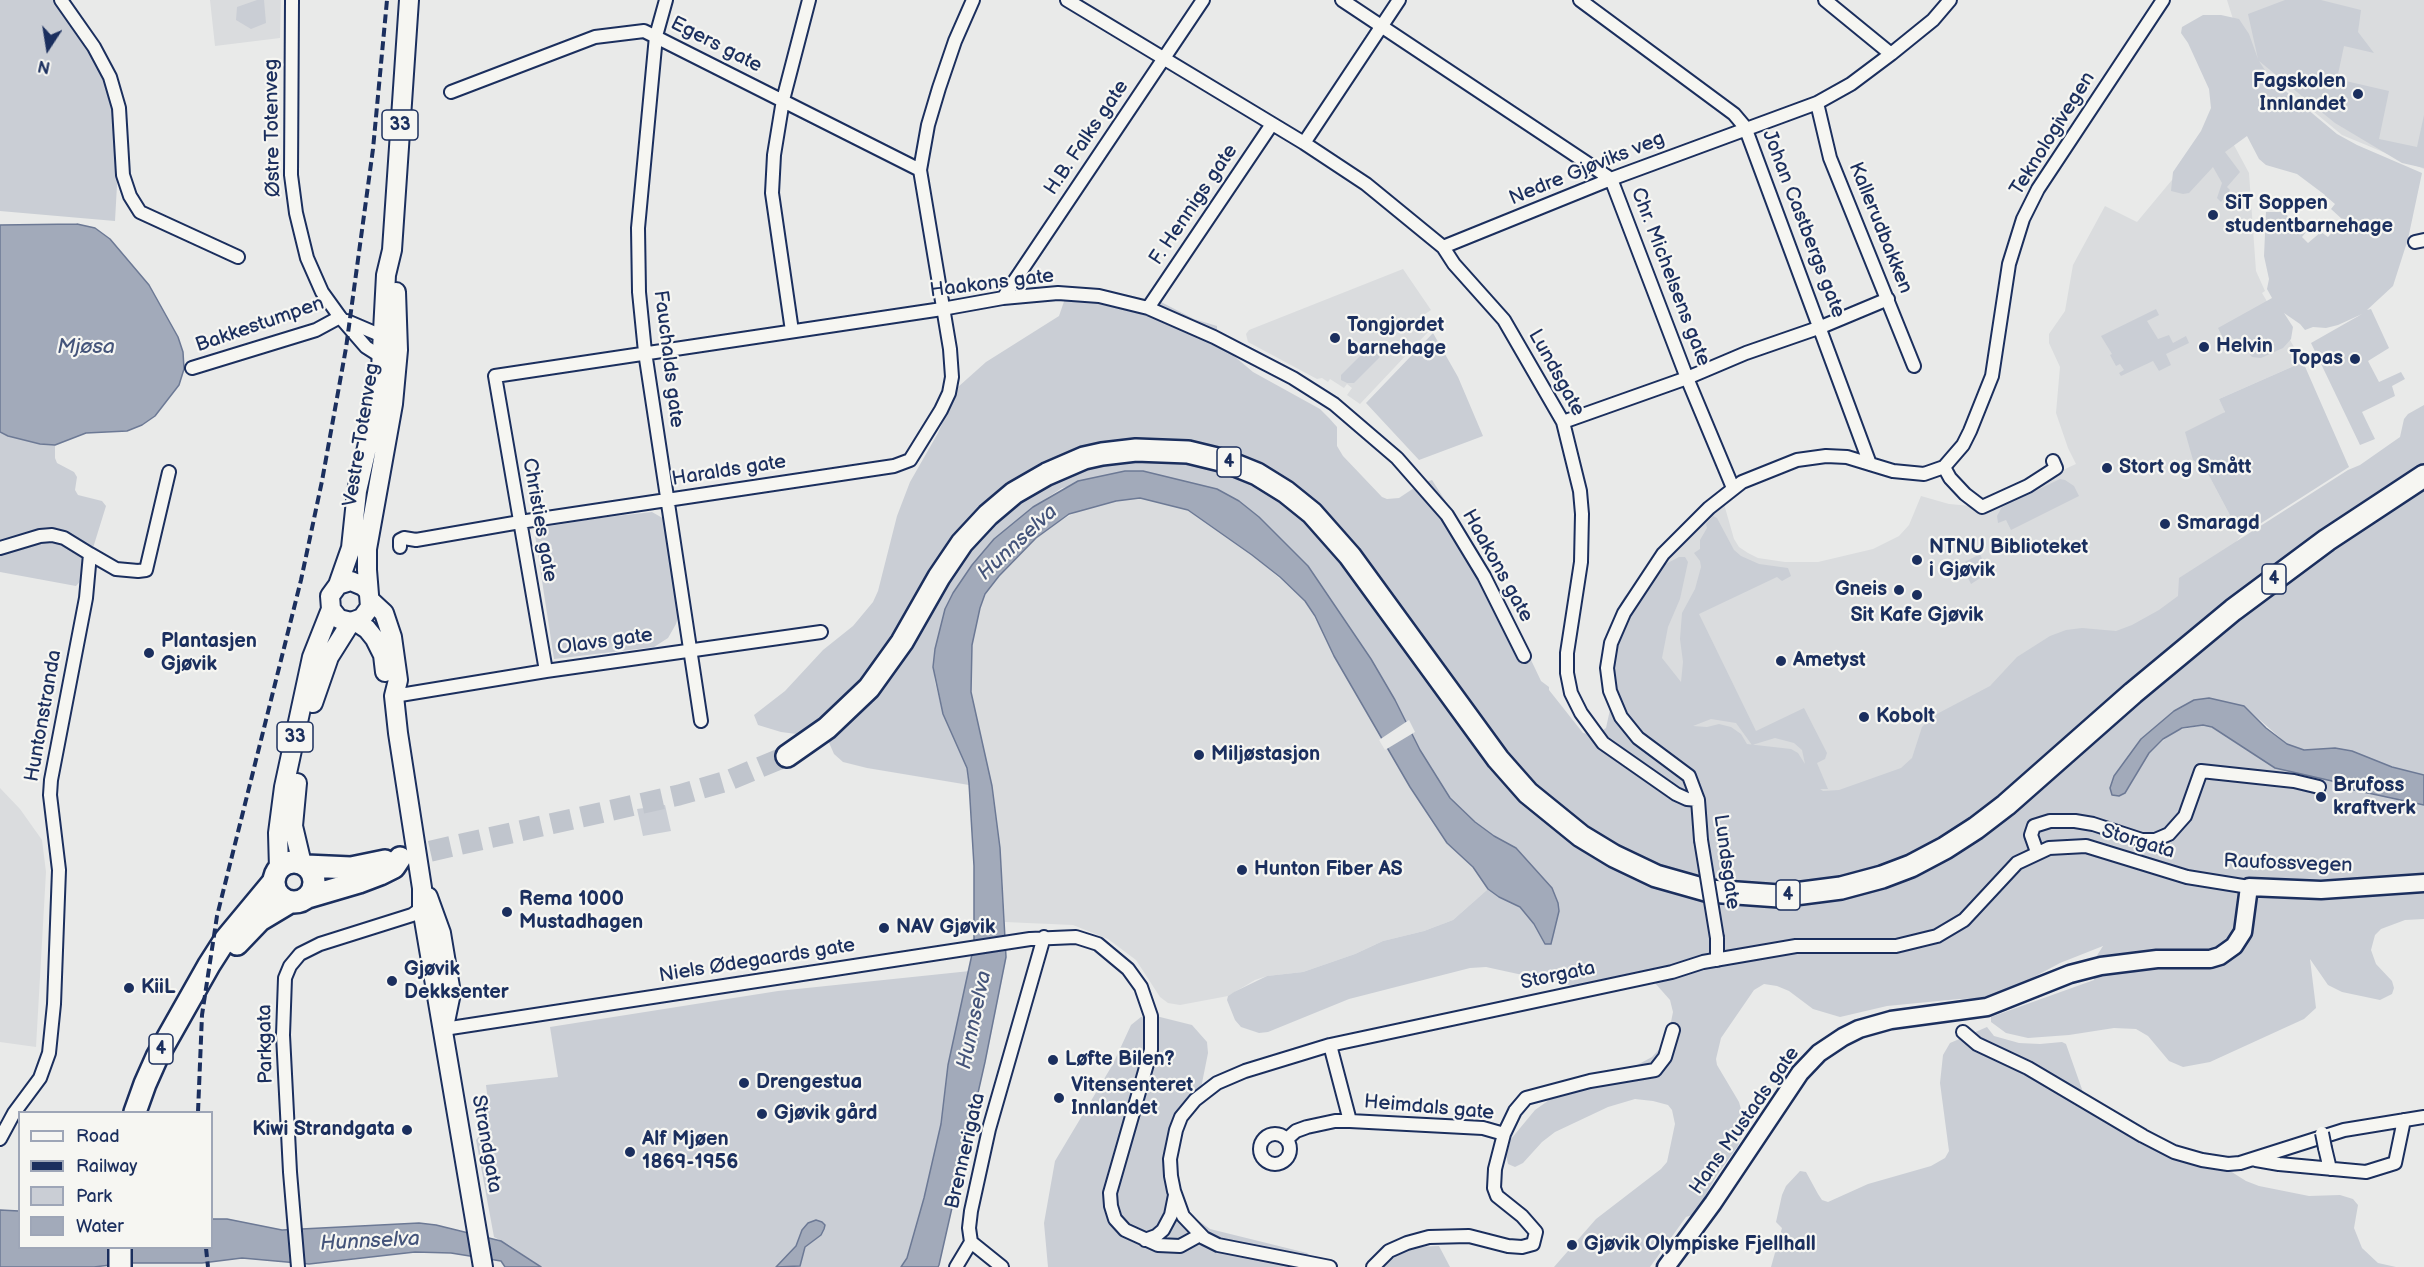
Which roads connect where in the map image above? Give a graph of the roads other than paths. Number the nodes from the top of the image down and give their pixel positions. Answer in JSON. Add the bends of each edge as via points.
{"nodes":[{"id":1,"x":61,"y":0,"type":"edge"},
{"id":2,"x":292,"y":0,"type":"edge"},
{"id":3,"x":409,"y":0,"type":"edge"},
{"id":4,"x":666,"y":0,"type":"edge"},
{"id":5,"x":808,"y":0,"type":"edge"},
{"id":6,"x":973,"y":0,"type":"edge"},
{"id":7,"x":1067,"y":0,"type":"edge"},
{"id":8,"x":1203,"y":0,"type":"edge"},
{"id":9,"x":1342,"y":0,"type":"edge"},
{"id":10,"x":1399,"y":0,"type":"edge"},
{"id":11,"x":1580,"y":0,"type":"edge"},
{"id":12,"x":1825,"y":0,"type":"edge"},
{"id":13,"x":1950,"y":0,"type":"edge"},
{"id":14,"x":2163,"y":0,"type":"edge"},
{"id":15,"x":1382,"y":27,"type":"junction"},
{"id":16,"x":656,"y":36,"type":"junction"},
{"id":17,"x":1891,"y":54,"type":"junction"},
{"id":18,"x":1163,"y":59,"type":"junction"},
{"id":19,"x":451,"y":92,"type":"dead end"},
{"id":20,"x":783,"y":100,"type":"junction"},
{"id":21,"x":1817,"y":103,"type":"junction"},
{"id":22,"x":1272,"y":124,"type":"junction"},
{"id":23,"x":1746,"y":128,"type":"junction"},
{"id":24,"x":1304,"y":143,"type":"junction"},
{"id":25,"x":920,"y":170,"type":"junction"},
{"id":26,"x":1611,"y":179,"type":"junction"},
{"id":27,"x":1443,"y":247,"type":"junction"},
{"id":28,"x":392,"y":250,"type":"junction"},
{"id":29,"x":238,"y":257,"type":"dead end"},
{"id":30,"x":1003,"y":298,"type":"junction"},
{"id":31,"x":1888,"y":299,"type":"junction"},
{"id":32,"x":1148,"y":308,"type":"junction"},
{"id":33,"x":942,"y":309,"type":"junction"},
{"id":34,"x":340,"y":317,"type":"junction"},
{"id":35,"x":1821,"y":327,"type":"junction"},
{"id":36,"x":792,"y":331,"type":"junction"},
{"id":37,"x":382,"y":336,"type":"junction"},
{"id":38,"x":645,"y":352,"type":"junction"},
{"id":39,"x":392,"y":353,"type":"junction"},
{"id":40,"x":1914,"y":366,"type":"dead end"},
{"id":41,"x":192,"y":368,"type":"dead end"},
{"id":42,"x":495,"y":376,"type":"joint"},
{"id":43,"x":1687,"y":378,"type":"junction"},
{"id":44,"x":1563,"y":422,"type":"junction"},
{"id":45,"x":2053,"y":461,"type":"dead end"},
{"id":46,"x":1870,"y":464,"type":"junction"},
{"id":47,"x":1944,"y":467,"type":"junction"},
{"id":48,"x":169,"y":472,"type":"dead end"},
{"id":49,"x":2424,"y":476,"type":"edge"},
{"id":50,"x":1733,"y":488,"type":"junction"},
{"id":51,"x":669,"y":500,"type":"junction"},
{"id":52,"x":520,"y":522,"type":"junction"},
{"id":53,"x":400,"y":547,"type":"dead end"},
{"id":54,"x":0,"y":548,"type":"edge"},
{"id":55,"x":90,"y":554,"type":"junction"},
{"id":56,"x":338,"y":585,"type":"junction"},
{"id":57,"x":369,"y":596,"type":"junction"},
{"id":58,"x":331,"y":609,"type":"junction"},
{"id":59,"x":353,"y":622,"type":"junction"},
{"id":60,"x":821,"y":632,"type":"dead end"},
{"id":61,"x":690,"y":649,"type":"junction"},
{"id":62,"x":1524,"y":656,"type":"dead end"},
{"id":63,"x":546,"y":670,"type":"junction"},
{"id":64,"x":394,"y":696,"type":"junction"},
{"id":65,"x":701,"y":721,"type":"dead end"},
{"id":66,"x":787,"y":756,"type":"tunnel mouth"},
{"id":67,"x":2319,"y":787,"type":"dead end"},
{"id":68,"x":1698,"y":800,"type":"junction"},
{"id":69,"x":2037,"y":852,"type":"junction"},
{"id":70,"x":304,"y":865,"type":"junction"},
{"id":71,"x":276,"y":875,"type":"junction"},
{"id":72,"x":2187,"y":876,"type":"joint"},
{"id":73,"x":2424,"y":883,"type":"edge"},
{"id":74,"x":2250,"y":887,"type":"junction"},
{"id":75,"x":422,"y":888,"type":"junction"},
{"id":76,"x":299,"y":900,"type":"junction"},
{"id":77,"x":422,"y":908,"type":"junction"},
{"id":78,"x":1044,"y":937,"type":"junction"},
{"id":79,"x":1717,"y":960,"type":"junction"},
{"id":80,"x":196,"y":989,"type":"junction"},
{"id":81,"x":444,"y":1029,"type":"junction"},
{"id":82,"x":1673,"y":1030,"type":"dead end"},
{"id":83,"x":1963,"y":1032,"type":"dead end"},
{"id":84,"x":1330,"y":1045,"type":"junction"},
{"id":85,"x":136,"y":1111,"type":"edge"},
{"id":86,"x":2424,"y":1117,"type":"edge"},
{"id":87,"x":2404,"y":1120,"type":"junction"},
{"id":88,"x":1350,"y":1121,"type":"junction"},
{"id":89,"x":2322,"y":1133,"type":"dead end"},
{"id":90,"x":1504,"y":1134,"type":"junction"},
{"id":91,"x":1287,"y":1138,"type":"dead end"},
{"id":92,"x":0,"y":1139,"type":"edge"},
{"id":93,"x":2255,"y":1160,"type":"junction"},
{"id":94,"x":2330,"y":1168,"type":"junction"},
{"id":95,"x":1175,"y":1195,"type":"junction"},
{"id":96,"x":1200,"y":1234,"type":"junction"},
{"id":97,"x":1145,"y":1240,"type":"junction"},
{"id":98,"x":971,"y":1242,"type":"junction"},
{"id":99,"x":120,"y":1249,"type":"edge"},
{"id":100,"x":298,"y":1264,"type":"edge"},
{"id":101,"x":120,"y":1267,"type":"edge"},
{"id":102,"x":483,"y":1267,"type":"edge"},
{"id":103,"x":956,"y":1267,"type":"edge"},
{"id":104,"x":1002,"y":1267,"type":"edge"},
{"id":105,"x":1330,"y":1267,"type":"edge"},
{"id":106,"x":1373,"y":1267,"type":"edge"},
{"id":107,"x":1666,"y":1267,"type":"edge"}],
"edges":[{"from":1,"to":29,"type":"street","via":[[94,46],[110,77],[119,108],[123,175],[140,212]]},
{"from":2,"to":34,"type":"street","name":"Østre Totenveg","via":[[290,133],[296,213],[314,275]]},
{"from":3,"to":28,"type":"main road","name":"Vestre Totenveg","number":"33"},
{"from":4,"to":16,"type":"street","name":"Fauchalds gate"},
{"from":5,"to":20,"type":"street"},
{"from":6,"to":25,"type":"street","name":"Haralds gate","via":[[939,88]]},
{"from":7,"to":18,"type":"street","name":"Lundsgate"},
{"from":8,"to":18,"type":"street","name":"H.B. Falks gate"},
{"from":9,"to":15,"type":"street","name":"Chr. Michelsens gate"},
{"from":10,"to":15,"type":"street"},
{"from":11,"to":23,"type":"street","name":"Johan Castbergs gate","via":[[1734,114]]},
{"from":12,"to":17,"type":"street"},
{"from":13,"to":17,"type":"street","name":"Nedre Gjøviks veg","via":[[1933,20]]},
{"from":14,"to":47,"type":"street","name":"Teknologivegen","via":[[2038,189],[2023,219],[2009,264],[1992,376],[1966,438]]},
{"from":15,"to":24,"type":"street"},
{"from":15,"to":26,"type":"street","name":"Chr. Michelsens gate"},
{"from":16,"to":19,"type":"street","name":"Egers gate","via":[[644,31],[595,37]]},
{"from":16,"to":20,"type":"street","name":"Egers gate"},
{"from":16,"to":38,"type":"street","name":"Fauchalds gate","via":[[637,244]]},
{"from":17,"to":21,"type":"street","name":"Nedre Gjøviks veg"},
{"from":18,"to":22,"type":"street","name":"Lundsgate"},
{"from":18,"to":30,"type":"street","name":"H.B. Falks gate"},
{"from":20,"to":25,"type":"street","name":"Egers gate"},
{"from":20,"to":36,"type":"street","via":[[772,193]]},
{"from":21,"to":23,"type":"street","name":"Nedre Gjøviks veg"},
{"from":21,"to":31,"type":"street","name":"Kallerudbakken","via":[[1830,158]]},
{"from":22,"to":24,"type":"street","name":"Lundsgate"},
{"from":22,"to":32,"type":"street","name":"F. Hennigs gate"},
{"from":23,"to":26,"type":"street","name":"Nedre Gjøviks veg"},
{"from":23,"to":35,"type":"street","name":"Johan Castbergs gate"},
{"from":24,"to":27,"type":"street","name":"Lundsgate","via":[[1374,190]]},
{"from":25,"to":33,"type":"street","name":"Haralds gate"},
{"from":26,"to":27,"type":"street","name":"Nedre Gjøviks veg"},
{"from":26,"to":43,"type":"street","name":"Chr. Michelsens gate"},
{"from":27,"to":44,"type":"street","name":"Lundsgate","via":[[1504,320]]},
{"from":28,"to":37,"type":"main road","name":"Vestre Totenveg","number":"33","via":[[386,275]]},
{"from":28,"to":39,"type":"main road","name":"Vestre Totenveg","number":"33"},
{"from":30,"to":32,"type":"street","name":"Haakons gate","via":[[1058,293],[1099,296]]},
{"from":30,"to":33,"type":"street","name":"Haakons gate"},
{"from":31,"to":35,"type":"street"},
{"from":31,"to":40,"type":"street","name":"Kallerudbakken"},
{"from":32,"to":62,"type":"street","name":"Haakons gate","via":[[1293,378],[1341,410],[1397,458],[1458,531]]},
{"from":33,"to":36,"type":"street","name":"Haakons gate"},
{"from":33,"to":51,"type":"street","name":"Haralds gate","via":[[952,377],[941,410],[910,460],[894,466]]},
{"from":34,"to":37,"type":"street","name":"Østre Totenveg"},
{"from":34,"to":39,"type":"street","name":"Østre Totenveg","via":[[366,346]]},
{"from":34,"to":41,"type":"street","name":"Bakkestumpen","via":[[316,330]]},
{"from":35,"to":43,"type":"street","via":[[1746,352]]},
{"from":35,"to":46,"type":"street","name":"Johan Castbergs gate"},
{"from":36,"to":38,"type":"street","name":"Haakons gate"},
{"from":37,"to":39,"type":"main road","name":"Vestre Totenveg","number":"33"},
{"from":38,"to":42,"type":"street","name":"Haakons gate"},
{"from":38,"to":51,"type":"street","name":"Fauchalds gate"},
{"from":39,"to":56,"type":"main road","name":"Vestre Totenveg","number":"33","via":[[361,471],[351,548]]},
{"from":39,"to":57,"type":"main road","name":"Vestre Totenveg","number":"33","via":[[393,404],[370,530],[366,570]]},
{"from":42,"to":52,"type":"street","name":"Christies gate"},
{"from":43,"to":44,"type":"street"},
{"from":43,"to":50,"type":"street","name":"Chr. Michelsens gate"},
{"from":44,"to":68,"type":"street","name":"Lundsgate","via":[[1582,514],[1581,562],[1567,653],[1571,693],[1603,743],[1676,794]]},
{"from":45,"to":47,"type":"street","via":[[2056,468],[1982,507],[1965,494]]},
{"from":46,"to":47,"type":"street","via":[[1924,474]]},
{"from":46,"to":50,"type":"street","via":[[1846,457],[1797,460]]},
{"from":48,"to":55,"type":"street","via":[[146,570],[116,569]]},
{"from":49,"to":66,"type":"highway","number":"4","via":[[2327,540],[2233,610],[2006,805],[1959,840],[1898,872],[1822,891],[1757,896],[1690,887],[1637,868],[1581,836],[1541,805],[1498,759],[1350,556],[1318,519],[1257,474],[1188,452],[1136,450],[1102,454],[1047,474],[1014,493],[962,543],[869,688],[827,728]]},
{"from":50,"to":68,"type":"street","via":[[1663,554],[1636,592],[1615,629],[1607,668],[1610,691],[1621,717],[1638,738],[1689,776]]},
{"from":51,"to":52,"type":"street","name":"Haralds gate"},
{"from":51,"to":61,"type":"street","name":"Fauchalds gate"},
{"from":52,"to":53,"type":"street","name":"Haralds gate","via":[[416,540],[404,538]]},
{"from":52,"to":63,"type":"street","name":"Christies gate"},
{"from":54,"to":55,"type":"street","via":[[52,535]]},
{"from":55,"to":92,"type":"street","name":"Huntonstranda","via":[[86,598],[51,780],[59,922],[49,1053],[40,1078]]},
{"from":56,"to":57,"type":"main road","via":[[351,581],[363,586]]},
{"from":56,"to":58,"type":"main road","number":"33","via":[[330,596]]},
{"from":57,"to":59,"type":"main road","number":"33","via":[[367,614]]},
{"from":57,"to":64,"type":"main road","name":"Strandgata","via":[[384,613],[390,630],[398,680]]},
{"from":58,"to":59,"type":"main road","via":[[339,619]]},
{"from":58,"to":71,"type":"main road","number":"33","via":[[312,657],[284,787]]},
{"from":59,"to":64,"type":"main road","name":"Strandgata","via":[[367,629],[380,647],[386,681]]},
{"from":59,"to":70,"type":"main road","number":"33","via":[[321,675],[304,743],[293,819]]},
{"from":60,"to":61,"type":"street","name":"Olavs gate"},
{"from":61,"to":63,"type":"street","name":"Olavs gate"},
{"from":61,"to":65,"type":"street","name":"Fauchalds gate"},
{"from":63,"to":64,"type":"street","name":"Olavs gate"},
{"from":64,"to":75,"type":"main road","name":"Strandgata"},
{"from":67,"to":69,"type":"street","via":[[2201,771],[2185,816],[2169,834],[2156,840],[2142,840],[2093,824],[2050,821],[2034,826],[2031,835]]},
{"from":68,"to":79,"type":"street","name":"Lundsgate","bridge":true},
{"from":69,"to":72,"type":"street","name":"Storgata","via":[[2086,846]]},
{"from":69,"to":79,"type":"street","name":"Storgata","via":[[2017,863],[1964,920],[1937,936],[1896,946],[1796,946]]},
{"from":70,"to":71,"type":"highway","number":"4","via":[[290,862]]},
{"from":70,"to":76,"type":"highway","via":[[314,878],[313,891]]},
{"from":70,"to":76,"type":"highway","number":"4","via":[[351,868],[400,858],[394,867],[380,874]]},
{"from":71,"to":76,"type":"highway","via":[[278,894]]},
{"from":71,"to":80,"type":"highway","number":"4","via":[[225,940]]},
{"from":72,"to":74,"type":"street","name":"Raufossvegen"},
{"from":73,"to":74,"type":"main road","name":"Raufossvegen","via":[[2321,890]]},
{"from":74,"to":107,"type":"main road","name":"Hans Mustads gate","via":[[2243,932],[2234,946],[2220,956],[2101,966],[1987,1007],[1876,1023],[1843,1037],[1819,1053],[1790,1086]]},
{"from":75,"to":77,"type":"main road","name":"Strandgata"},
{"from":75,"to":81,"type":"main road","name":"Strandgata","via":[[430,899],[441,933],[449,983]]},
{"from":76,"to":80,"type":"highway","number":"4","via":[[260,920]]},
{"from":77,"to":81,"type":"main road","name":"Strandgata"},
{"from":77,"to":100,"type":"street","name":"Parkgata","via":[[412,915],[300,954],[285,978],[283,1035]]},
{"from":78,"to":81,"type":"street","name":"Niels Ødegaards gate"},
{"from":78,"to":97,"type":"street","name":"Niels Ødegaards gate","via":[[1076,937],[1098,944],[1128,969],[1142,987],[1149,1005],[1152,1050],[1110,1193],[1115,1219],[1125,1230]]},
{"from":78,"to":98,"type":"street","name":"Brennerigata","via":[[989,1129],[969,1228]]},
{"from":79,"to":84,"type":"street","name":"Storgata"},
{"from":80,"to":85,"type":"highway","number":"4","via":[[157,1057]]},
{"from":81,"to":102,"type":"main road","name":"Strandgata"},
{"from":82,"to":90,"type":"street","name":"Heimdals gate","via":[[1665,1057],[1655,1070],[1590,1081],[1527,1098],[1515,1111]]},
{"from":83,"to":93,"type":"street","via":[[1977,1044],[2028,1068],[2174,1152],[2228,1164]]},
{"from":84,"to":88,"type":"street","name":"Heimdals gate"},
{"from":84,"to":95,"type":"street","name":"Storgata","via":[[1242,1072],[1217,1083],[1195,1100],[1181,1117],[1173,1140],[1171,1168]]},
{"from":86,"to":87,"type":"street"},
{"from":87,"to":93,"type":"street","via":[[2344,1131]]},
{"from":87,"to":94,"type":"street","via":[[2395,1163],[2366,1172]]},
{"from":88,"to":90,"type":"street","name":"Heimdals gate","via":[[1483,1128]]},
{"from":88,"to":91,"type":"street","name":"Heimdals gate","via":[[1307,1127]]},
{"from":89,"to":94,"type":"street","bridge":true},
{"from":90,"to":106,"type":"street","name":"Heimdals gate","via":[[1495,1169],[1495,1192],[1536,1232],[1533,1244],[1522,1247],[1468,1236],[1429,1237],[1389,1251]]},
{"from":93,"to":94,"type":"street"},
{"from":95,"to":96,"type":"street","name":"Storgata","via":[[1183,1216]]},
{"from":95,"to":97,"type":"street","via":[[1163,1230]]},
{"from":96,"to":97,"type":"street","name":"Niels Ødegaards gate","via":[[1180,1246]]},
{"from":96,"to":105,"type":"street","name":"Storgata","via":[[1218,1245]]},
{"from":98,"to":103,"type":"street","name":"Brennerigata"},
{"from":98,"to":104,"type":"street"},
{"from":99,"to":101,"type":"highway"}]}
